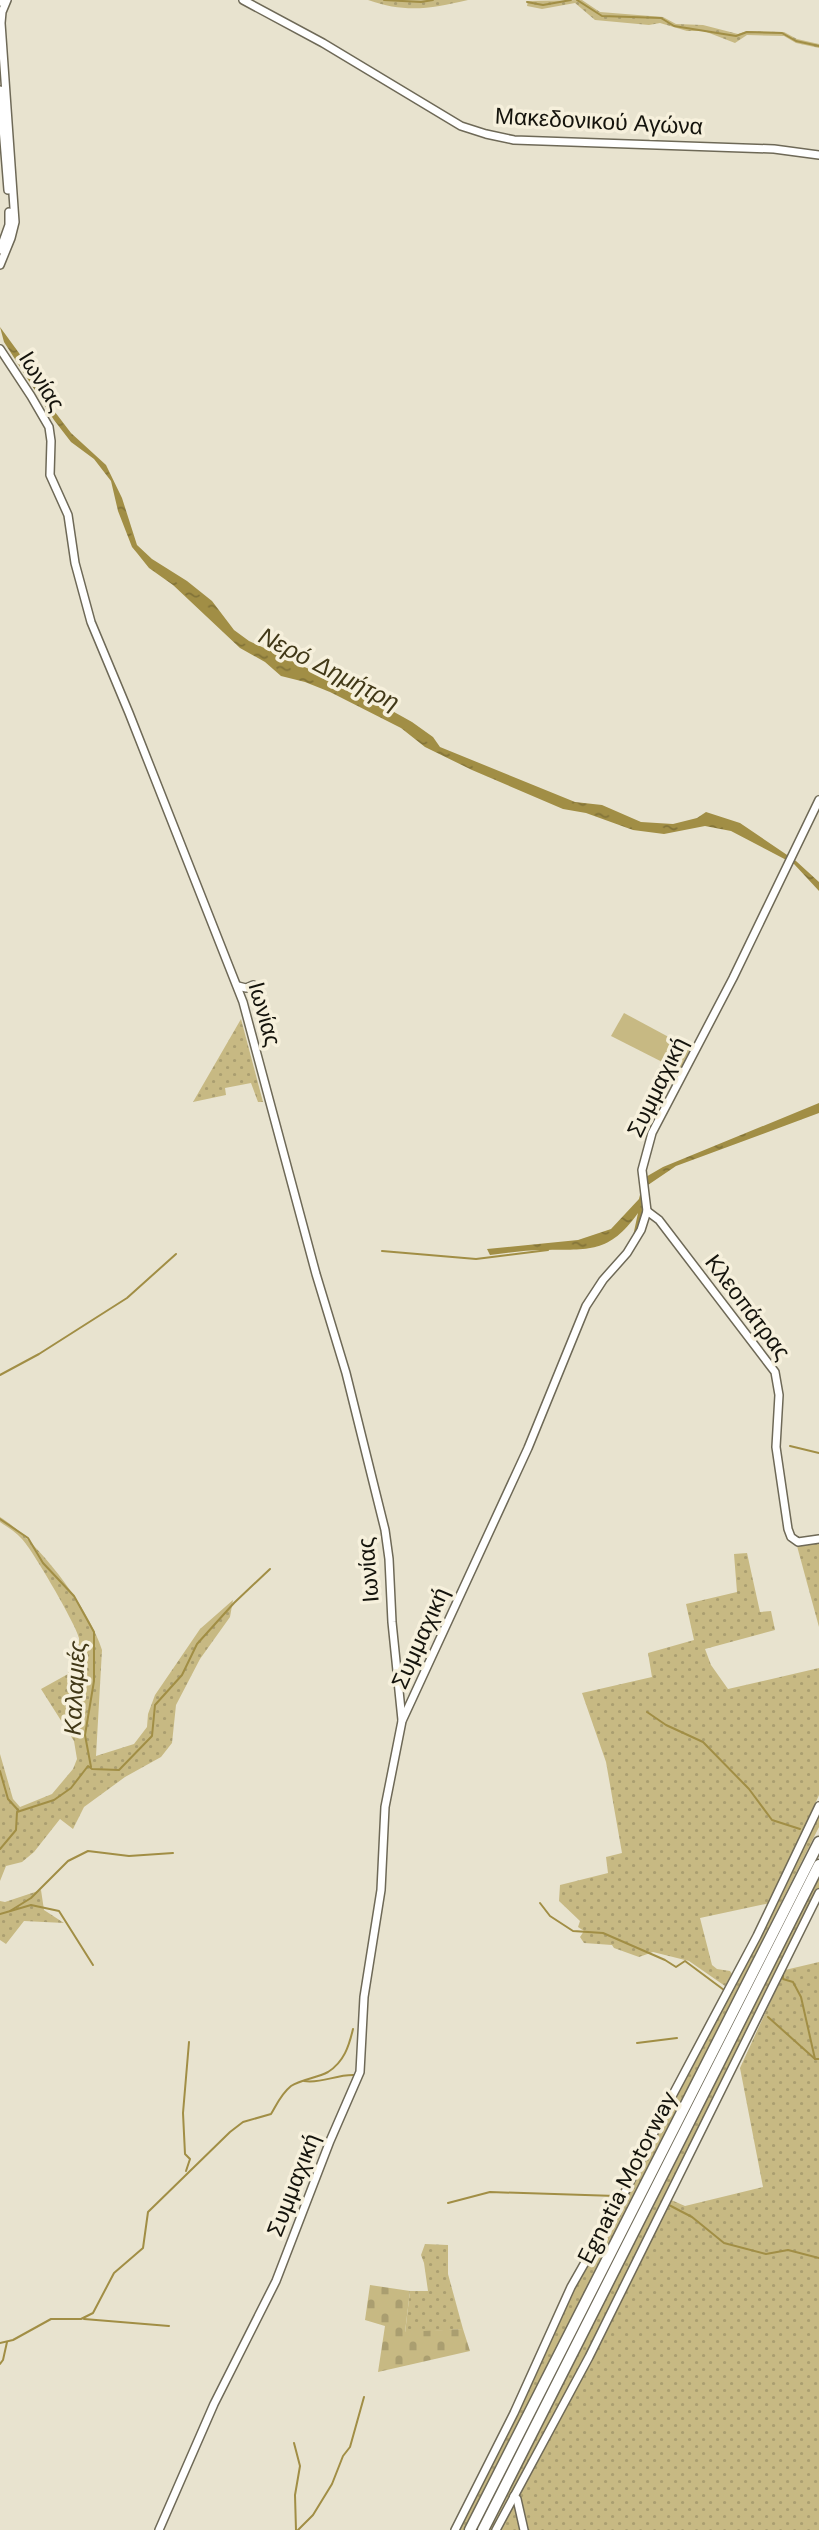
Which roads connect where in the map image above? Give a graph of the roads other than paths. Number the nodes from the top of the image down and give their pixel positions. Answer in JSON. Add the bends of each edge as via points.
{"nodes":[{"id":1,"x":7,"y":0,"type":"edge"},
{"id":2,"x":243,"y":0,"type":"edge"},
{"id":3,"x":0,"y":90,"type":"edge"},
{"id":4,"x":819,"y":155,"type":"edge"},
{"id":5,"x":0,"y":250,"type":"edge"},
{"id":6,"x":0,"y":265,"type":"edge"},
{"id":7,"x":0,"y":349,"type":"edge"},
{"id":8,"x":819,"y":800,"type":"edge"},
{"id":9,"x":253,"y":985,"type":"dead end"},
{"id":10,"x":238,"y":986,"type":"junction"},
{"id":11,"x":647,"y":1210,"type":"junction"},
{"id":12,"x":819,"y":1539,"type":"edge"},
{"id":13,"x":404,"y":1709,"type":"junction"},
{"id":14,"x":819,"y":1806,"type":"edge"},
{"id":15,"x":819,"y":1842,"type":"edge"},
{"id":16,"x":819,"y":1865,"type":"edge"},
{"id":17,"x":819,"y":1893,"type":"edge"},
{"id":18,"x":514,"y":2496,"type":"junction"},
{"id":19,"x":159,"y":2530,"type":"edge"},
{"id":20,"x":455,"y":2530,"type":"edge"},
{"id":21,"x":470,"y":2530,"type":"edge"},
{"id":22,"x":483,"y":2530,"type":"edge"},
{"id":23,"x":496,"y":2530,"type":"edge"},
{"id":24,"x":524,"y":2530,"type":"edge"}],
"edges":[{"from":1,"to":6,"type":"street","via":[[1,23],[15,222]]},
{"from":2,"to":4,"type":"street","name":"Μακεδονικού Αγώνα","via":[[450,120],[486,134],[514,140]]},
{"from":3,"to":5,"type":"street","via":[[10,217]]},
{"from":7,"to":10,"type":"street","name":"Ιωνίας","via":[[49,427],[50,475],[68,515],[91,622]]},
{"from":8,"to":11,"type":"street","name":"Συμμαχική","via":[[652,1133],[642,1174]]},
{"from":9,"to":10,"type":"street"},
{"from":10,"to":13,"type":"street","name":"Ιωνίας","via":[[385,1530]]},
{"from":11,"to":12,"type":"street","name":"Κλεοπάτρας","via":[[775,1372],[779,1395],[776,1447],[788,1529],[798,1542]]},
{"from":11,"to":13,"type":"street","name":"Συμμαχική","via":[[637,1239],[586,1306],[528,1448]]},
{"from":13,"to":19,"type":"street","name":"Συμμαχική","via":[[385,1807],[381,1890],[365,1987],[360,2072],[276,2281],[214,2404]]},
{"from":14,"to":20,"type":"street","via":[[624,2194],[571,2287]]},
{"from":15,"to":21,"type":"highway","name":"Egnatia Motorway"},
{"from":16,"to":22,"type":"highway","name":"Egnatia Motorway"},
{"from":17,"to":18,"type":"street","via":[[608,2320]]},
{"from":18,"to":23,"type":"street"},
{"from":18,"to":24,"type":"street"}]}
